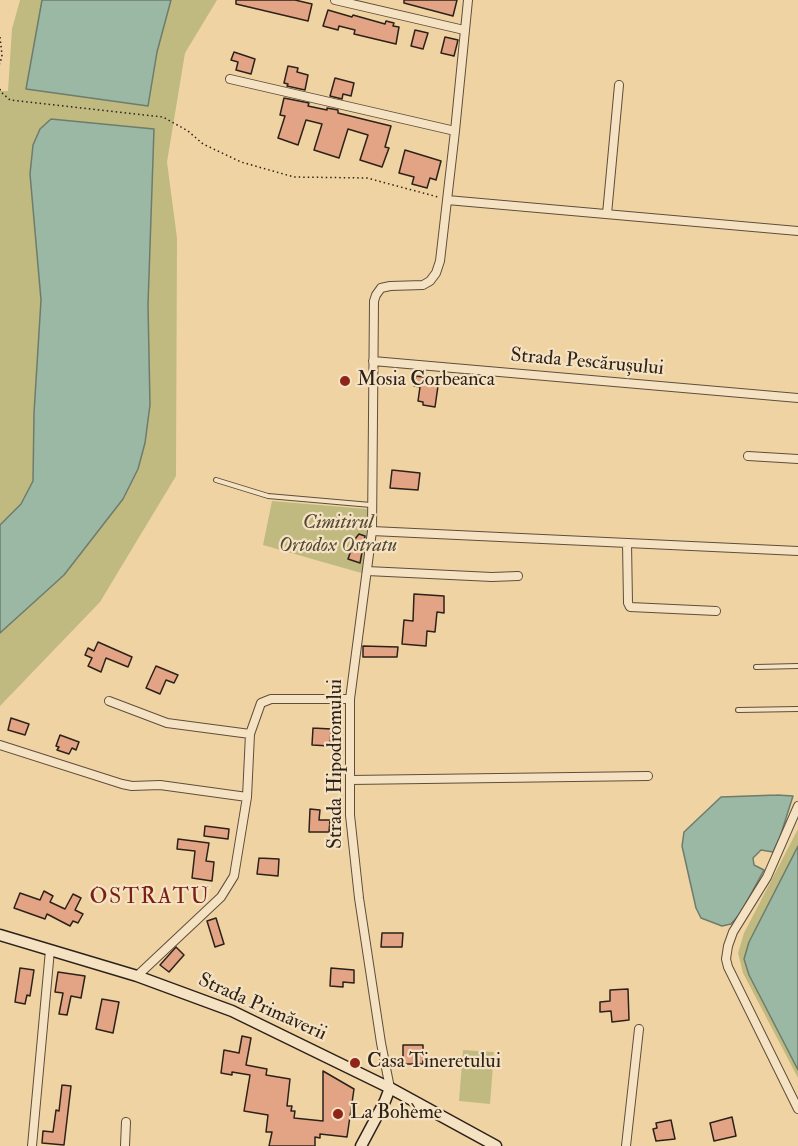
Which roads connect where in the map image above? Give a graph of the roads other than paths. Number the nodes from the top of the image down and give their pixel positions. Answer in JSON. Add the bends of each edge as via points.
{"nodes":[{"id":1,"x":335,"y":0,"type":"edge"},
{"id":2,"x":468,"y":0,"type":"edge"},
{"id":3,"x":464,"y":30,"type":"junction"},
{"id":4,"x":230,"y":79,"type":"dead end"},
{"id":5,"x":619,"y":85,"type":"dead end"},
{"id":6,"x":455,"y":131,"type":"junction"},
{"id":7,"x":447,"y":200,"type":"junction"},
{"id":8,"x":607,"y":214,"type":"junction"},
{"id":9,"x":798,"y":231,"type":"edge"},
{"id":10,"x":373,"y":361,"type":"junction"},
{"id":11,"x":798,"y":398,"type":"edge"},
{"id":12,"x":748,"y":456,"type":"dead end"},
{"id":13,"x":798,"y":459,"type":"edge"},
{"id":14,"x":216,"y":480,"type":"dead end"},
{"id":15,"x":372,"y":505,"type":"junction"},
{"id":16,"x":372,"y":531,"type":"junction"},
{"id":17,"x":627,"y":543,"type":"junction"},
{"id":18,"x":798,"y":551,"type":"edge"},
{"id":19,"x":367,"y":571,"type":"junction"},
{"id":20,"x":518,"y":576,"type":"dead end"},
{"id":21,"x":716,"y":611,"type":"dead end"},
{"id":22,"x":798,"y":666,"type":"edge"},
{"id":23,"x":756,"y":667,"type":"dead end"},
{"id":24,"x":350,"y":699,"type":"junction"},
{"id":25,"x":109,"y":701,"type":"dead end"},
{"id":26,"x":798,"y":709,"type":"edge"},
{"id":27,"x":738,"y":710,"type":"dead end"},
{"id":28,"x":250,"y":734,"type":"junction"},
{"id":29,"x":0,"y":745,"type":"edge"},
{"id":30,"x":648,"y":776,"type":"dead end"},
{"id":31,"x":350,"y":780,"type":"junction"},
{"id":32,"x":247,"y":797,"type":"junction"},
{"id":33,"x":798,"y":806,"type":"edge"},
{"id":34,"x":0,"y":934,"type":"edge"},
{"id":35,"x":50,"y":950,"type":"junction"},
{"id":36,"x":137,"y":976,"type":"junction"},
{"id":37,"x":639,"y":1029,"type":"dead end"},
{"id":38,"x":390,"y":1088,"type":"junction"},
{"id":39,"x":798,"y":1109,"type":"edge"},
{"id":40,"x":126,"y":1122,"type":"dead end"},
{"id":41,"x":32,"y":1146,"type":"edge"},
{"id":42,"x":125,"y":1146,"type":"edge"},
{"id":43,"x":361,"y":1146,"type":"edge"},
{"id":44,"x":496,"y":1146,"type":"edge"},
{"id":45,"x":626,"y":1146,"type":"edge"}],
"edges":[{"from":1,"to":3,"type":"street"},
{"from":2,"to":3,"type":"street"},
{"from":3,"to":6,"type":"street"},
{"from":4,"to":6,"type":"street"},
{"from":5,"to":8,"type":"street"},
{"from":6,"to":7,"type":"street"},
{"from":7,"to":8,"type":"street"},
{"from":7,"to":10,"type":"street","name":"Strada Hipodromului","via":[[436,273],[423,285],[390,286],[381,288],[376,295]]},
{"from":8,"to":9,"type":"street"},
{"from":10,"to":11,"type":"street","name":"Strada Pescărușului"},
{"from":10,"to":15,"type":"street","name":"Strada Hipodromului"},
{"from":12,"to":13,"type":"street"},
{"from":14,"to":15,"type":"lane","via":[[268,496]]},
{"from":15,"to":16,"type":"street","name":"Strada Hipodromului"},
{"from":16,"to":17,"type":"street"},
{"from":16,"to":19,"type":"street","name":"Strada Hipodromului"},
{"from":17,"to":18,"type":"street"},
{"from":17,"to":21,"type":"street","via":[[630,607]]},
{"from":19,"to":20,"type":"street"},
{"from":19,"to":24,"type":"street","name":"Strada Hipodromului"},
{"from":22,"to":23,"type":"lane"},
{"from":24,"to":28,"type":"street","via":[[271,699],[261,703]]},
{"from":24,"to":31,"type":"street","name":"Strada Hipodromului"},
{"from":25,"to":28,"type":"street","via":[[167,723]]},
{"from":26,"to":27,"type":"lane"},
{"from":28,"to":32,"type":"street"},
{"from":29,"to":32,"type":"street","via":[[122,784]]},
{"from":30,"to":31,"type":"street"},
{"from":31,"to":38,"type":"street","name":"Strada Hipodromului","via":[[354,861]]},
{"from":32,"to":36,"type":"street","via":[[234,876],[228,887]]},
{"from":33,"to":39,"type":"street","via":[[766,877],[733,932],[726,958]]},
{"from":34,"to":35,"type":"main road","name":"Strada Primăverii"},
{"from":35,"to":36,"type":"main road","name":"Strada Primăverii"},
{"from":35,"to":41,"type":"street"},
{"from":36,"to":38,"type":"main road","name":"Strada Primăverii","via":[[232,1011]]},
{"from":37,"to":45,"type":"street"},
{"from":38,"to":43,"type":"main road"},
{"from":38,"to":44,"type":"main road","name":"Strada Primăverii"},
{"from":40,"to":42,"type":"street"}]}
